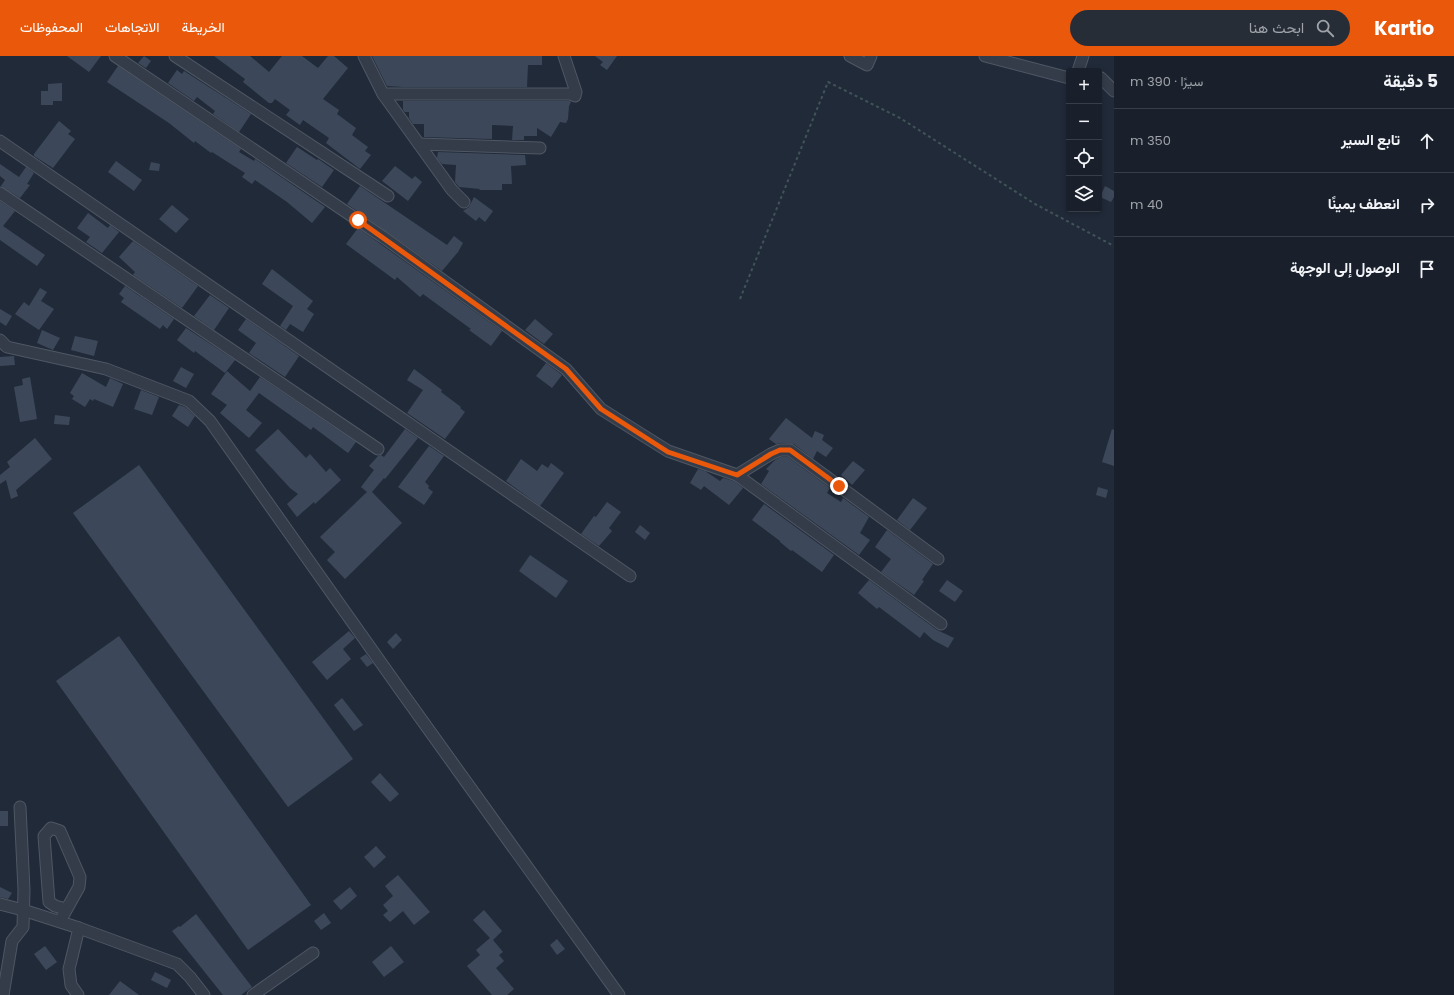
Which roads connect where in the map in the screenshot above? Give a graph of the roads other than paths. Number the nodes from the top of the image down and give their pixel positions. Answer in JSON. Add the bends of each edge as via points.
{"nodes":[{"id":1,"x":115,"y":56,"type":"edge"},
{"id":2,"x":175,"y":56,"type":"edge"},
{"id":3,"x":364,"y":56,"type":"edge"},
{"id":4,"x":564,"y":56,"type":"edge"},
{"id":5,"x":850,"y":56,"type":"edge"},
{"id":6,"x":872,"y":56,"type":"edge"},
{"id":7,"x":985,"y":56,"type":"edge"},
{"id":8,"x":1082,"y":56,"type":"edge"},
{"id":9,"x":1079,"y":68,"type":"edge"},
{"id":10,"x":1066,"y":77,"type":"edge"},
{"id":11,"x":1102,"y":79,"type":"edge"},
{"id":12,"x":1114,"y":90,"type":"edge"},
{"id":13,"x":383,"y":94,"type":"junction"},
{"id":14,"x":0,"y":141,"type":"edge"},
{"id":15,"x":420,"y":144,"type":"junction"},
{"id":16,"x":540,"y":148,"type":"dead end"},
{"id":17,"x":0,"y":193,"type":"edge"},
{"id":18,"x":388,"y":196,"type":"dead end"},
{"id":19,"x":464,"y":202,"type":"dead end"},
{"id":20,"x":2,"y":345,"type":"edge"},
{"id":21,"x":378,"y":449,"type":"dead end"},
{"id":22,"x":737,"y":475,"type":"junction"},
{"id":23,"x":938,"y":559,"type":"dead end"},
{"id":24,"x":630,"y":576,"type":"dead end"},
{"id":25,"x":941,"y":624,"type":"dead end"},
{"id":26,"x":20,"y":807,"type":"dead end"},
{"id":27,"x":0,"y":904,"type":"edge"},
{"id":28,"x":23,"y":910,"type":"junction"},
{"id":29,"x":66,"y":910,"type":"junction"},
{"id":30,"x":60,"y":921,"type":"junction"},
{"id":31,"x":79,"y":928,"type":"junction"},
{"id":32,"x":313,"y":953,"type":"dead end"},
{"id":33,"x":3,"y":995,"type":"edge"},
{"id":34,"x":78,"y":995,"type":"edge"},
{"id":35,"x":204,"y":995,"type":"edge"},
{"id":36,"x":254,"y":995,"type":"edge"},
{"id":37,"x":619,"y":995,"type":"edge"}],
"edges":[{"from":1,"to":22,"type":"street","via":[[383,237],[560,364],[601,409],[668,452]]},
{"from":2,"to":18,"type":"street"},
{"from":3,"to":13,"type":"street"},
{"from":4,"to":13,"type":"street","via":[[576,92],[575,96]]},
{"from":5,"to":6,"type":"street","via":[[867,65]]},
{"from":7,"to":10,"type":"street"},
{"from":8,"to":9,"type":"street"},
{"from":11,"to":12,"type":"street"},
{"from":13,"to":15,"type":"street"},
{"from":14,"to":24,"type":"street"},
{"from":15,"to":16,"type":"street"},
{"from":15,"to":19,"type":"street","via":[[452,190]]},
{"from":17,"to":21,"type":"street"},
{"from":20,"to":37,"type":"street","via":[[106,369],[189,401],[210,422]]},
{"from":22,"to":23,"type":"street","via":[[771,454],[780,450],[790,450]]},
{"from":22,"to":25,"type":"street"},
{"from":26,"to":28,"type":"street"},
{"from":27,"to":28,"type":"street"},
{"from":28,"to":30,"type":"street"},
{"from":28,"to":33,"type":"street","via":[[23,927],[12,941]]},
{"from":29,"to":29,"type":"street","via":[[79,887],[80,877],[60,831],[51,828],[44,836],[49,902]]},
{"from":29,"to":30,"type":"street"},
{"from":30,"to":31,"type":"street"},
{"from":31,"to":34,"type":"street","via":[[69,969],[70,985]]},
{"from":31,"to":35,"type":"street","via":[[177,964]]},
{"from":32,"to":36,"type":"street"}]}
